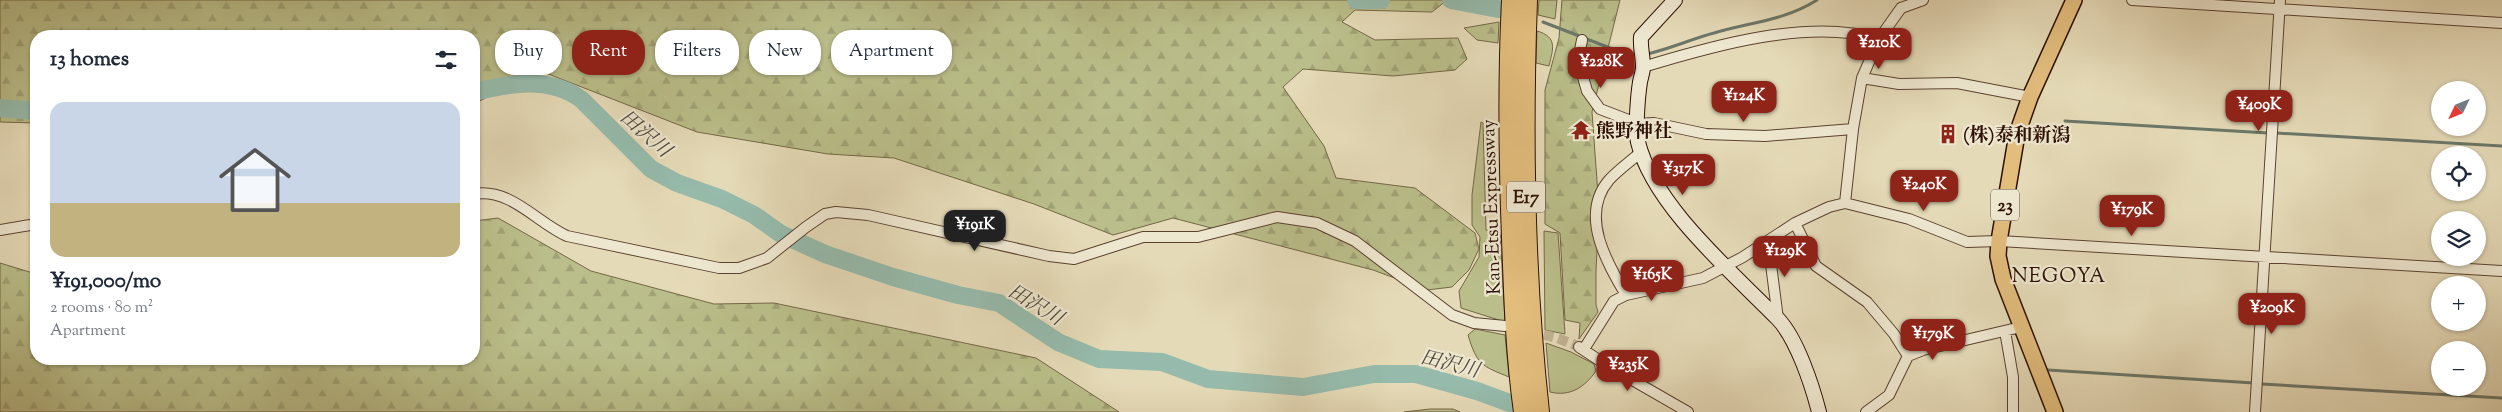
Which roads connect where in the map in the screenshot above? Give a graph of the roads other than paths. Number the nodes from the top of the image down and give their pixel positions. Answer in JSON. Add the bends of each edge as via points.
{"nodes":[{"id":1,"x":1511,"y":0,"type":"edge"},
{"id":2,"x":1528,"y":0,"type":"edge"},
{"id":3,"x":1675,"y":0,"type":"edge"},
{"id":4,"x":1923,"y":0,"type":"edge"},
{"id":5,"x":2074,"y":0,"type":"edge"},
{"id":6,"x":2132,"y":0,"type":"edge"},
{"id":7,"x":1899,"y":4,"type":"edge"},
{"id":8,"x":2280,"y":5,"type":"edge"},
{"id":9,"x":2502,"y":23,"type":"edge"},
{"id":10,"x":1879,"y":39,"type":"junction"},
{"id":11,"x":1582,"y":40,"type":"dead end"},
{"id":12,"x":1643,"y":67,"type":"junction"},
{"id":13,"x":1862,"y":78,"type":"junction"},
{"id":14,"x":2030,"y":97,"type":"junction"},
{"id":15,"x":1638,"y":124,"type":"junction"},
{"id":16,"x":1853,"y":129,"type":"junction"},
{"id":17,"x":1641,"y":152,"type":"junction"},
{"id":18,"x":480,"y":193,"type":"edge"},
{"id":19,"x":1845,"y":203,"type":"junction"},
{"id":20,"x":1795,"y":223,"type":"junction"},
{"id":21,"x":30,"y":225,"type":"edge"},
{"id":22,"x":0,"y":230,"type":"edge"},
{"id":23,"x":1768,"y":241,"type":"junction"},
{"id":24,"x":1999,"y":241,"type":"junction"},
{"id":25,"x":2264,"y":257,"type":"junction"},
{"id":26,"x":1725,"y":266,"type":"junction"},
{"id":27,"x":2502,"y":271,"type":"edge"},
{"id":28,"x":1626,"y":295,"type":"junction"},
{"id":29,"x":1778,"y":319,"type":"junction"},
{"id":30,"x":1505,"y":326,"type":"dead end"},
{"id":31,"x":2022,"y":327,"type":"junction"},
{"id":32,"x":2005,"y":331,"type":"junction"},
{"id":33,"x":1908,"y":356,"type":"junction"},
{"id":34,"x":1523,"y":412,"type":"edge"},
{"id":35,"x":1540,"y":412,"type":"edge"},
{"id":36,"x":1688,"y":412,"type":"edge"},
{"id":37,"x":1819,"y":412,"type":"edge"},
{"id":38,"x":1866,"y":412,"type":"edge"},
{"id":39,"x":2013,"y":412,"type":"edge"},
{"id":40,"x":2056,"y":412,"type":"edge"},
{"id":41,"x":2255,"y":412,"type":"edge"}],
"edges":[{"from":1,"to":34,"type":"highway","name":"Kan-Etsu Expressway","number":"E17","via":[[1509,174],[1513,297]]},
{"from":2,"to":35,"type":"highway","name":"Kan-Etsu Expressway","number":"E17","via":[[1526,175],[1531,304]]},
{"from":3,"to":12,"type":"main road","via":[[1641,36]]},
{"from":4,"to":7,"type":"street"},
{"from":5,"to":14,"type":"main road","number":"23"},
{"from":6,"to":8,"type":"street"},
{"from":7,"to":10,"type":"street"},
{"from":8,"to":9,"type":"street"},
{"from":8,"to":25,"type":"street"},
{"from":10,"to":12,"type":"street","via":[[1864,34],[1812,30],[1712,47]]},
{"from":10,"to":13,"type":"street"},
{"from":11,"to":15,"type":"street","via":[[1578,60],[1587,91],[1600,109]]},
{"from":12,"to":15,"type":"main road","via":[[1637,106]]},
{"from":13,"to":14,"type":"street","via":[[1899,84],[1957,83]]},
{"from":13,"to":16,"type":"street"},
{"from":14,"to":24,"type":"main road","number":"23","via":[[2017,134]]},
{"from":15,"to":16,"type":"street","via":[[1654,123],[1706,134],[1765,136]]},
{"from":15,"to":17,"type":"main road","via":[[1637,139]]},
{"from":16,"to":19,"type":"street"},
{"from":17,"to":26,"type":"main road","via":[[1645,164],[1675,210]]},
{"from":17,"to":28,"type":"street","via":[[1608,181],[1594,215],[1612,272]]},
{"from":18,"to":30,"type":"street","via":[[508,198],[553,230],[567,236],[719,268],[738,268],[761,261],[806,227],[826,214],[836,212],[1074,259],[1143,237],[1198,236],[1277,217],[1317,223],[1355,241],[1452,315],[1474,323]]},
{"from":19,"to":20,"type":"street"},
{"from":19,"to":24,"type":"street","via":[[1909,219],[1967,242]]},
{"from":20,"to":23,"type":"street"},
{"from":20,"to":33,"type":"street","via":[[1816,266],[1867,302]]},
{"from":21,"to":22,"type":"street"},
{"from":23,"to":26,"type":"street"},
{"from":23,"to":29,"type":"street"},
{"from":24,"to":25,"type":"street"},
{"from":24,"to":31,"type":"main road","number":"23","via":[[1998,256],[2003,279]]},
{"from":25,"to":27,"type":"street"},
{"from":25,"to":41,"type":"street"},
{"from":26,"to":28,"type":"street","via":[[1703,278]]},
{"from":26,"to":29,"type":"main road"},
{"from":28,"to":36,"type":"street","via":[[1614,301],[1581,348]]},
{"from":29,"to":37,"type":"main road","via":[[1795,347]]},
{"from":31,"to":32,"type":"street"},
{"from":31,"to":40,"type":"main road","number":"23"},
{"from":32,"to":33,"type":"street"},
{"from":32,"to":39,"type":"street","via":[[2013,377]]},
{"from":33,"to":38,"type":"street","via":[[1889,395]]}]}
